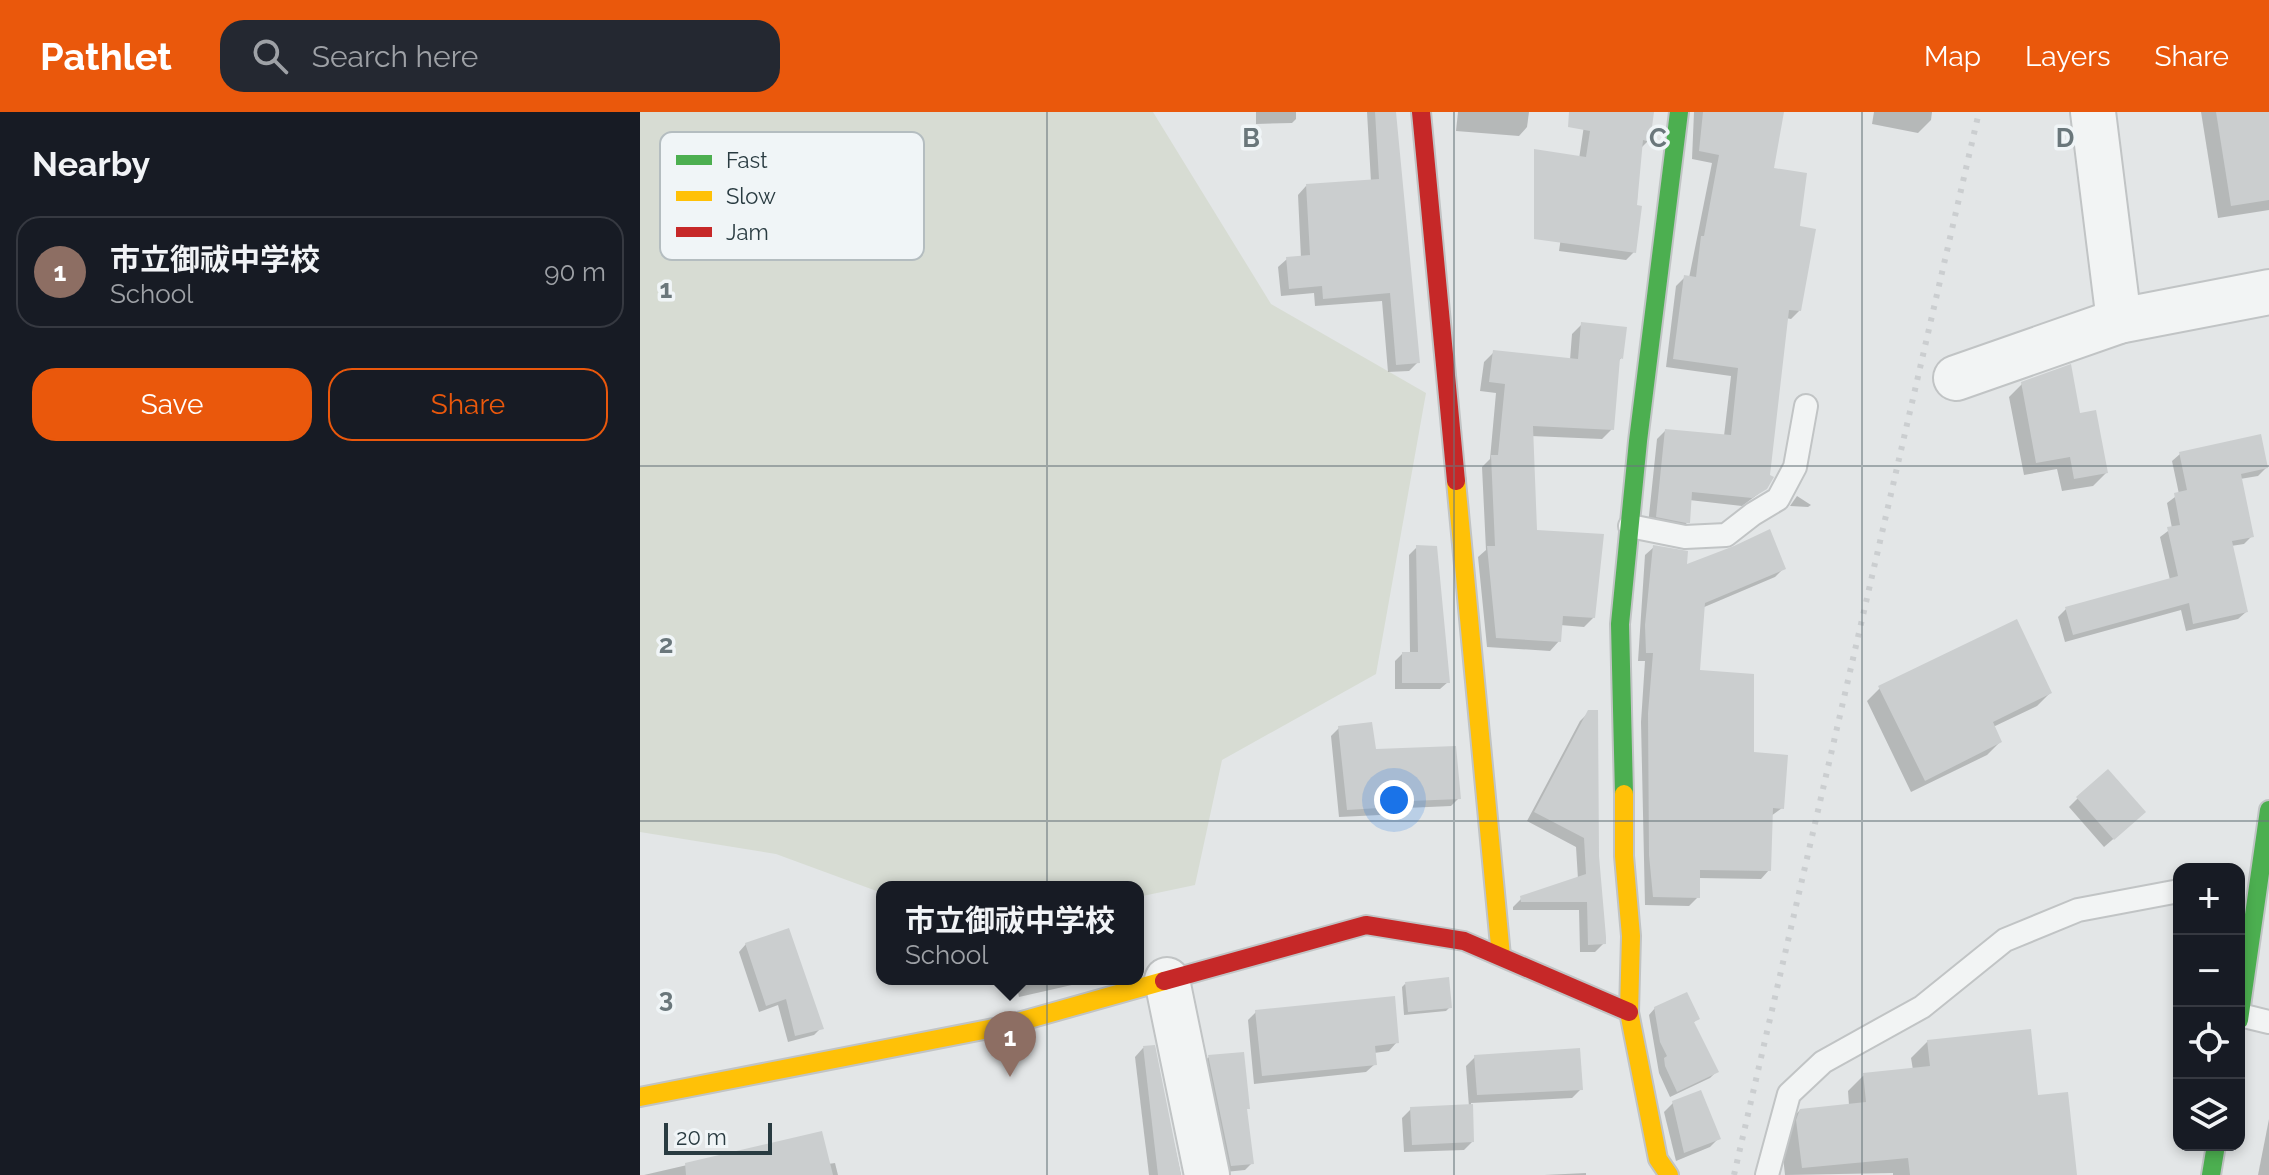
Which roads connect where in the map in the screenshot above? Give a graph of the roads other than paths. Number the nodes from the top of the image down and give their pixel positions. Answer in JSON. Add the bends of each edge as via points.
{"nodes":[{"id":1,"x":1421,"y":112,"type":"edge"},
{"id":2,"x":1679,"y":112,"type":"edge"},
{"id":3,"x":2093,"y":112,"type":"edge"},
{"id":4,"x":2269,"y":292,"type":"edge"},
{"id":5,"x":2119,"y":321,"type":"junction"},
{"id":6,"x":1956,"y":378,"type":"dead end"},
{"id":7,"x":1806,"y":406,"type":"dead end"},
{"id":8,"x":1630,"y":526,"type":"junction"},
{"id":9,"x":2269,"y":810,"type":"edge"},
{"id":10,"x":2249,"y":878,"type":"edge"},
{"id":11,"x":2173,"y":892,"type":"edge"},
{"id":12,"x":1501,"y":956,"type":"junction"},
{"id":13,"x":1167,"y":980,"type":"junction"},
{"id":14,"x":2241,"y":1007,"type":"edge"},
{"id":15,"x":1629,"y":1012,"type":"junction"},
{"id":16,"x":2245,"y":1018,"type":"edge"},
{"id":17,"x":2269,"y":1022,"type":"edge"},
{"id":18,"x":640,"y":1097,"type":"edge"},
{"id":19,"x":2215,"y":1151,"type":"edge"},
{"id":20,"x":1207,"y":1175,"type":"edge"},
{"id":21,"x":1669,"y":1175,"type":"edge"},
{"id":22,"x":1767,"y":1175,"type":"edge"},
{"id":23,"x":2211,"y":1175,"type":"edge"}],
"edges":[{"from":1,"to":12,"type":"street"},
{"from":2,"to":8,"type":"street"},
{"from":3,"to":5,"type":"street"},
{"from":4,"to":5,"type":"street"},
{"from":5,"to":6,"type":"street"},
{"from":7,"to":8,"type":"lane","via":[[1795,467],[1778,499],[1726,535],[1685,537]]},
{"from":8,"to":15,"type":"street","via":[[1620,624]]},
{"from":9,"to":10,"type":"street"},
{"from":10,"to":14,"type":"street"},
{"from":11,"to":22,"type":"lane","via":[[2078,910],[2005,940],[1922,1007],[1823,1062],[1789,1094]]},
{"from":12,"to":13,"type":"street","via":[[1464,941],[1366,925]]},
{"from":12,"to":15,"type":"street"},
{"from":13,"to":18,"type":"street","via":[[1004,1026]]},
{"from":13,"to":20,"type":"street"},
{"from":15,"to":21,"type":"street","via":[[1658,1159]]},
{"from":16,"to":17,"type":"lane"},
{"from":19,"to":23,"type":"street"}]}
